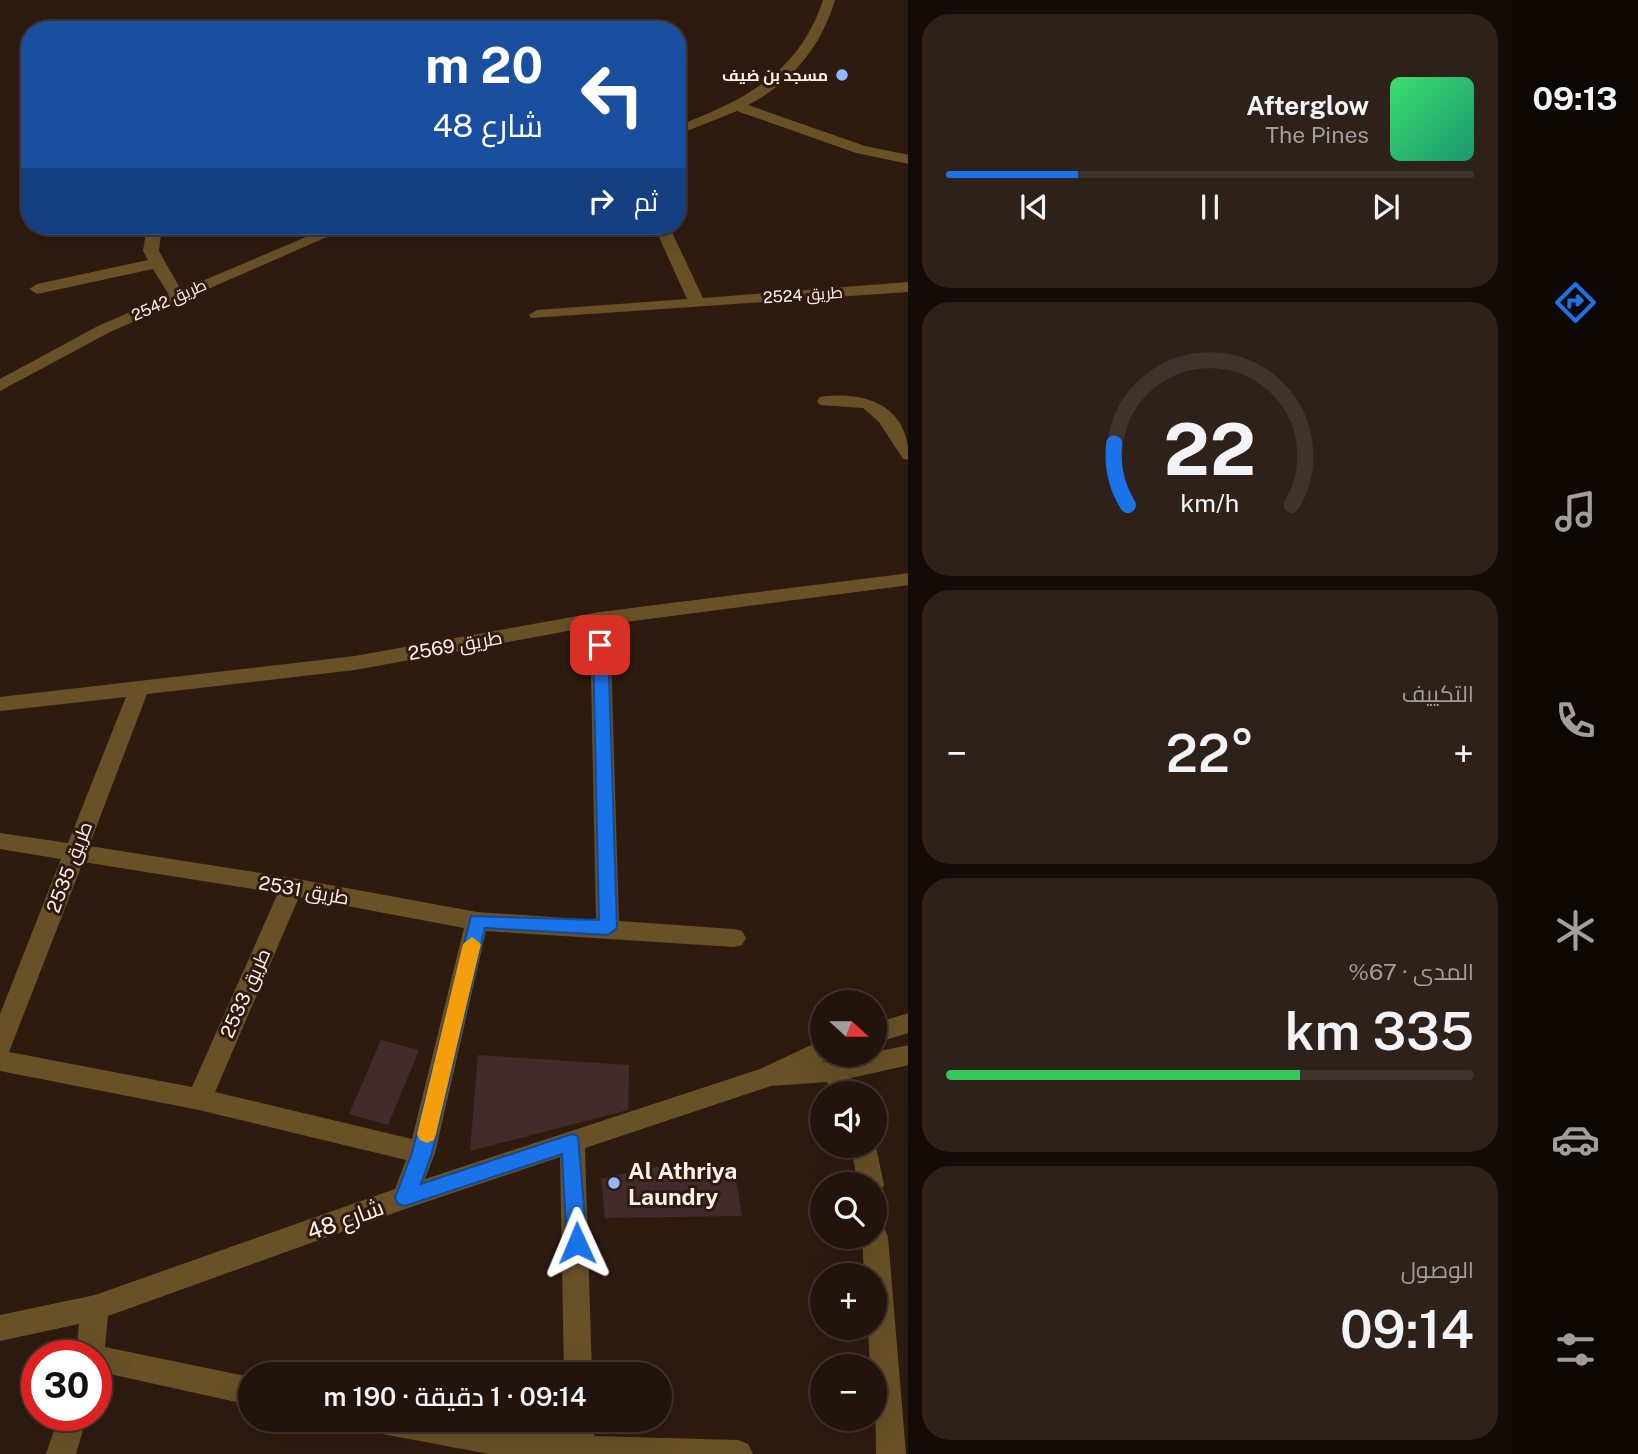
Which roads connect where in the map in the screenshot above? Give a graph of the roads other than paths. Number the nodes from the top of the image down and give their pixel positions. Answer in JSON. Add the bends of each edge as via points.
{"nodes":[{"id":1,"x":829,"y":0,"type":"edge"},
{"id":2,"x":740,"y":107,"type":"junction"},
{"id":3,"x":686,"y":128,"type":"edge"},
{"id":4,"x":908,"y":160,"type":"edge"},
{"id":5,"x":152,"y":235,"type":"edge"},
{"id":6,"x":317,"y":235,"type":"edge"},
{"id":7,"x":665,"y":235,"type":"edge"},
{"id":8,"x":157,"y":263,"type":"junction"},
{"id":9,"x":908,"y":287,"type":"edge"},
{"id":10,"x":37,"y":289,"type":"dead end"},
{"id":11,"x":177,"y":296,"type":"junction"},
{"id":12,"x":697,"y":303,"type":"junction"},
{"id":13,"x":537,"y":315,"type":"dead end"},
{"id":14,"x":0,"y":386,"type":"edge"},
{"id":15,"x":826,"y":401,"type":"dead end"},
{"id":16,"x":908,"y":455,"type":"edge"},
{"id":17,"x":908,"y":579,"type":"edge"},
{"id":18,"x":600,"y":619,"type":"junction"},
{"id":19,"x":139,"y":689,"type":"junction"},
{"id":20,"x":0,"y":704,"type":"edge"},
{"id":21,"x":0,"y":841,"type":"edge"},
{"id":22,"x":75,"y":853,"type":"junction"},
{"id":23,"x":292,"y":887,"type":"junction"},
{"id":24,"x":477,"y":921,"type":"junction"},
{"id":25,"x":608,"y":928,"type":"junction"},
{"id":26,"x":734,"y":938,"type":"dead end"},
{"id":27,"x":908,"y":1023,"type":"edge"},
{"id":28,"x":887,"y":1029,"type":"edge"},
{"id":29,"x":0,"y":1045,"type":"edge"},
{"id":30,"x":908,"y":1055,"type":"edge"},
{"id":31,"x":0,"y":1060,"type":"edge"},
{"id":32,"x":834,"y":1072,"type":"edge"},
{"id":33,"x":199,"y":1099,"type":"junction"},
{"id":34,"x":572,"y":1142,"type":"junction"},
{"id":35,"x":422,"y":1153,"type":"junction"},
{"id":36,"x":405,"y":1198,"type":"junction"},
{"id":37,"x":876,"y":1249,"type":"edge"},
{"id":38,"x":95,"y":1308,"type":"junction"},
{"id":39,"x":0,"y":1328,"type":"edge"},
{"id":40,"x":91,"y":1340,"type":"edge"},
{"id":41,"x":112,"y":1361,"type":"edge"},
{"id":42,"x":578,"y":1362,"type":"edge"},
{"id":43,"x":238,"y":1388,"type":"edge"},
{"id":44,"x":68,"y":1431,"type":"edge"},
{"id":45,"x":447,"y":1432,"type":"edge"},
{"id":46,"x":579,"y":1432,"type":"edge"},
{"id":47,"x":579,"y":1452,"type":"edge"},
{"id":48,"x":61,"y":1454,"type":"edge"},
{"id":49,"x":738,"y":1454,"type":"edge"},
{"id":50,"x":891,"y":1454,"type":"edge"}],
"edges":[{"from":1,"to":2,"type":"street","via":[[816,37],[791,68]]},
{"from":2,"to":3,"type":"street"},
{"from":2,"to":4,"type":"street","via":[[861,150]]},
{"from":5,"to":8,"type":"street"},
{"from":6,"to":11,"type":"street","name":"طريق 2542"},
{"from":7,"to":12,"type":"street"},
{"from":8,"to":10,"type":"street"},
{"from":8,"to":11,"type":"street"},
{"from":9,"to":12,"type":"street","name":"طريق 2524"},
{"from":11,"to":14,"type":"street","name":"طريق 2542","via":[[104,329]]},
{"from":12,"to":13,"type":"street","name":"طريق 2524"},
{"from":15,"to":16,"type":"street","via":[[859,399],[878,407]]},
{"from":17,"to":18,"type":"street","name":"طريق 2569"},
{"from":18,"to":19,"type":"street","name":"طريق 2569","via":[[355,663]]},
{"from":18,"to":25,"type":"street"},
{"from":19,"to":20,"type":"street","name":"طريق 2569"},
{"from":19,"to":22,"type":"street","name":"طريق 2535"},
{"from":21,"to":22,"type":"street","name":"طريق 2531"},
{"from":22,"to":23,"type":"street","name":"طريق 2531"},
{"from":22,"to":29,"type":"street","name":"طريق 2535"},
{"from":23,"to":24,"type":"street","name":"طريق 2531"},
{"from":23,"to":33,"type":"street","name":"طريق 2533"},
{"from":24,"to":25,"type":"street","name":"طريق 2531"},
{"from":24,"to":35,"type":"street"},
{"from":25,"to":26,"type":"street","name":"طريق 2531"},
{"from":27,"to":28,"type":"street"},
{"from":30,"to":32,"type":"street","name":"شارع 48"},
{"from":31,"to":33,"type":"street"},
{"from":32,"to":34,"type":"street","name":"شارع 48","via":[[768,1077]]},
{"from":33,"to":35,"type":"street"},
{"from":34,"to":36,"type":"street","name":"شارع 48"},
{"from":34,"to":42,"type":"street"},
{"from":35,"to":36,"type":"street"},
{"from":36,"to":38,"type":"street","name":"شارع 48"},
{"from":37,"to":50,"type":"street"},
{"from":38,"to":39,"type":"street","name":"شارع 48"},
{"from":38,"to":40,"type":"street"},
{"from":41,"to":43,"type":"street"},
{"from":44,"to":48,"type":"street"},
{"from":45,"to":47,"type":"street"},
{"from":46,"to":47,"type":"street"},
{"from":47,"to":49,"type":"street"}]}
